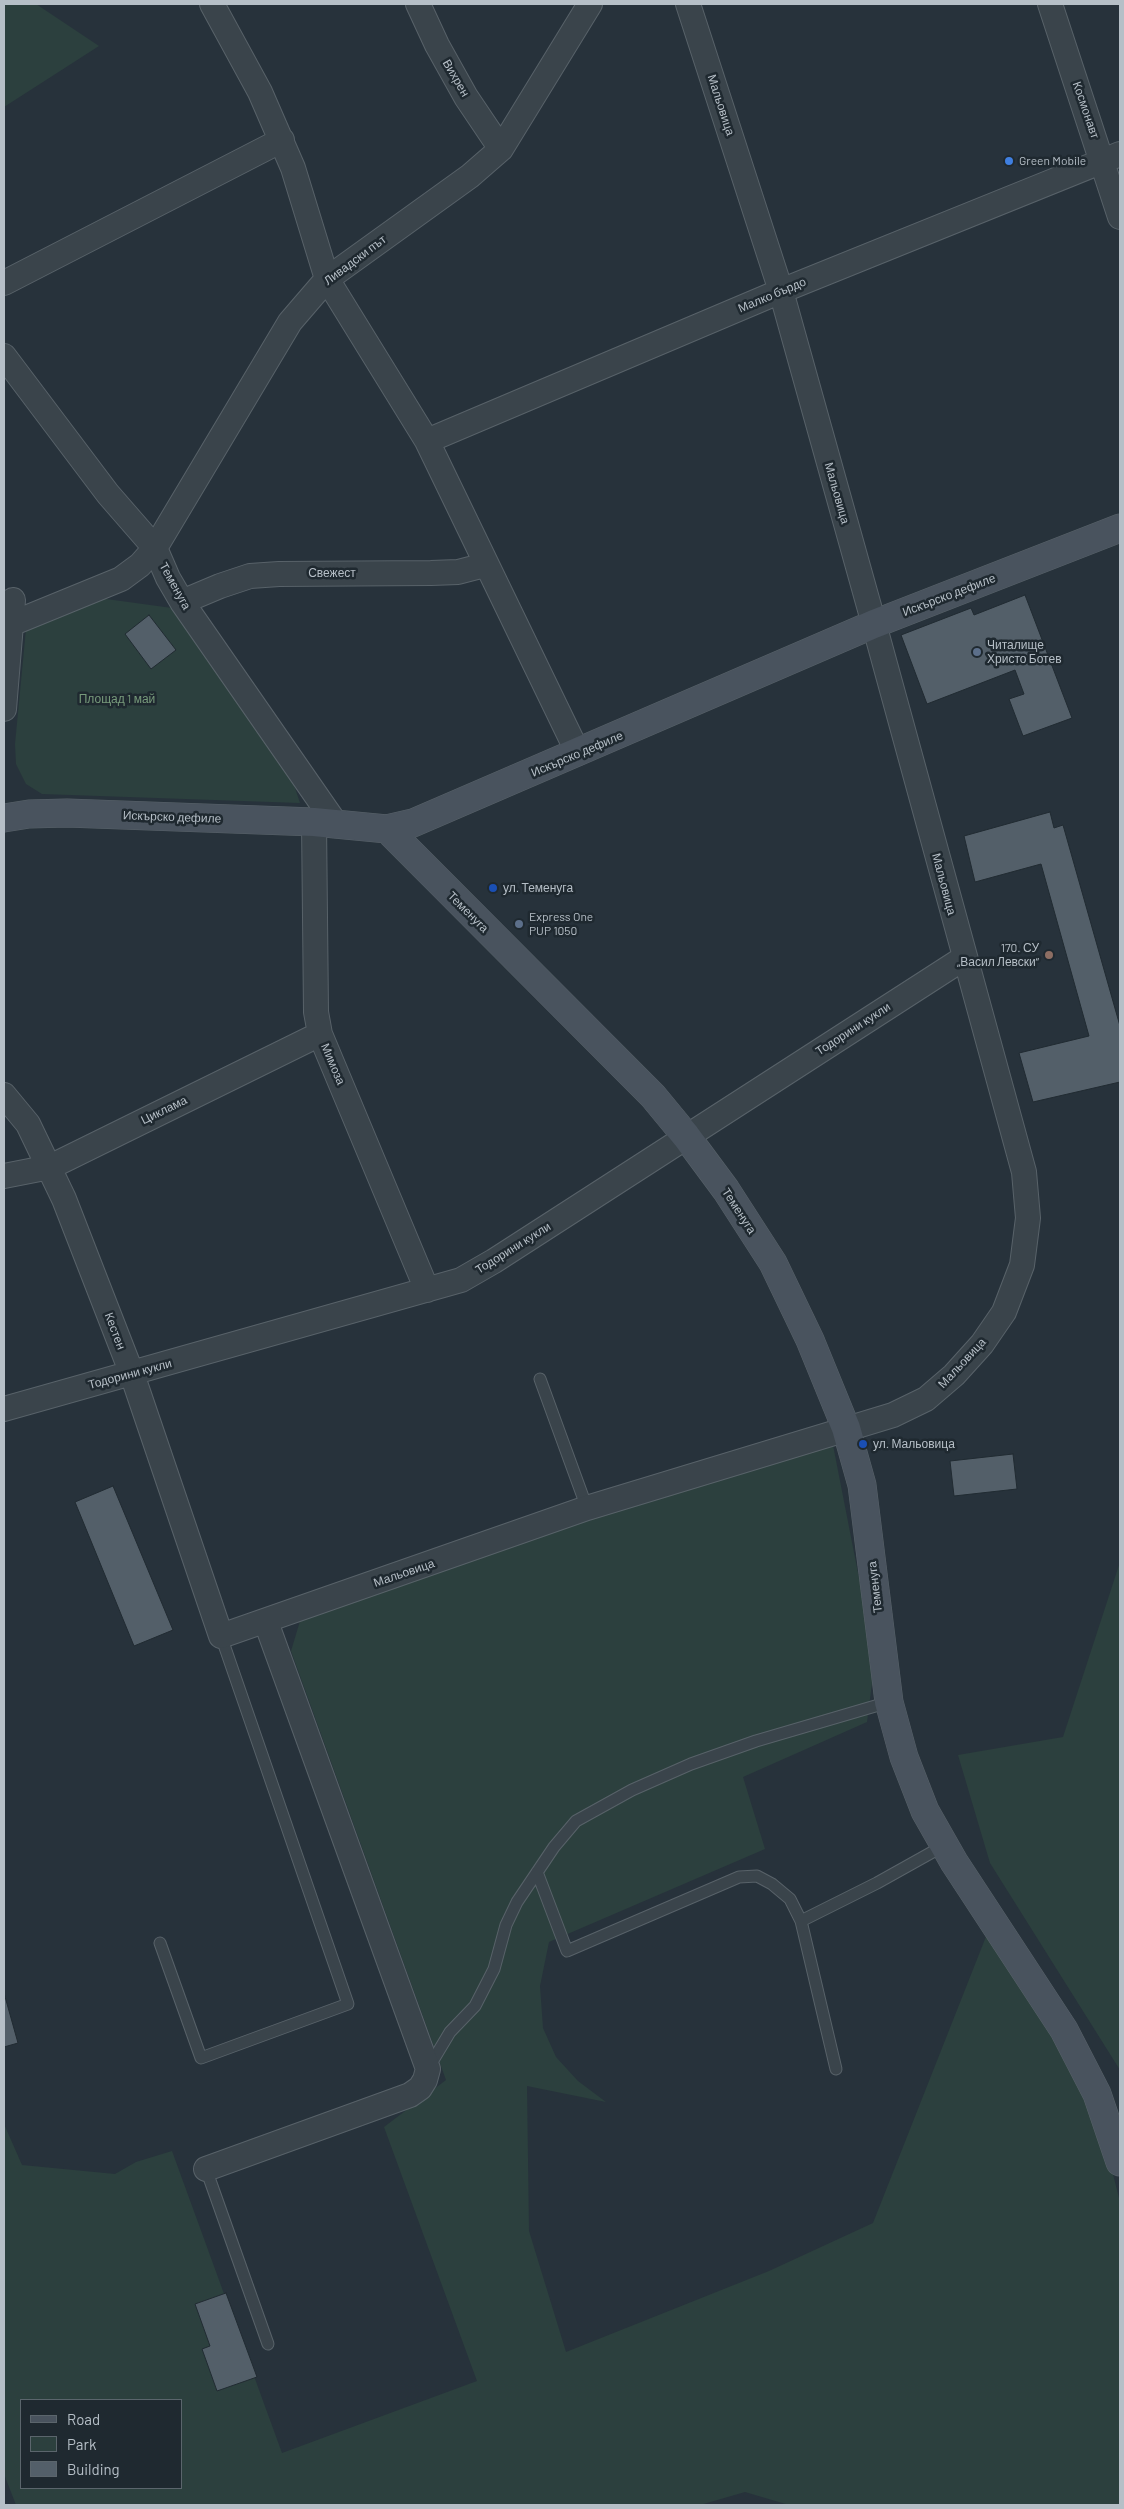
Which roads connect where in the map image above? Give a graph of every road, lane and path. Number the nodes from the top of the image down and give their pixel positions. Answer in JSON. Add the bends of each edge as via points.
{"nodes":[{"id":1,"x":212,"y":4,"type":"edge"},
{"id":2,"x":418,"y":4,"type":"edge"},
{"id":3,"x":590,"y":4,"type":"edge"},
{"id":4,"x":688,"y":4,"type":"edge"},
{"id":5,"x":1050,"y":4,"type":"edge"},
{"id":6,"x":282,"y":140,"type":"junction"},
{"id":7,"x":501,"y":149,"type":"junction"},
{"id":8,"x":1112,"y":157,"type":"edge"},
{"id":9,"x":1120,"y":217,"type":"edge"},
{"id":10,"x":327,"y":280,"type":"junction"},
{"id":11,"x":4,"y":283,"type":"edge"},
{"id":12,"x":780,"y":291,"type":"junction"},
{"id":13,"x":4,"y":356,"type":"edge"},
{"id":14,"x":427,"y":441,"type":"junction"},
{"id":15,"x":1120,"y":528,"type":"edge"},
{"id":16,"x":156,"y":548,"type":"junction"},
{"id":17,"x":486,"y":565,"type":"junction"},
{"id":18,"x":8,"y":600,"type":"edge"},
{"id":19,"x":182,"y":602,"type":"junction"},
{"id":20,"x":65,"y":603,"type":"junction"},
{"id":21,"x":11,"y":624,"type":"junction"},
{"id":22,"x":874,"y":624,"type":"junction"},
{"id":23,"x":4,"y":708,"type":"edge"},
{"id":24,"x":578,"y":753,"type":"junction"},
{"id":25,"x":4,"y":818,"type":"edge"},
{"id":26,"x":325,"y":823,"type":"junction"},
{"id":27,"x":387,"y":829,"type":"junction"},
{"id":28,"x":964,"y":958,"type":"junction"},
{"id":29,"x":320,"y":1034,"type":"junction"},
{"id":30,"x":4,"y":1094,"type":"edge"},
{"id":31,"x":686,"y":1136,"type":"junction"},
{"id":32,"x":50,"y":1166,"type":"junction"},
{"id":33,"x":4,"y":1176,"type":"edge"},
{"id":34,"x":427,"y":1290,"type":"junction"},
{"id":35,"x":132,"y":1374,"type":"junction"},
{"id":36,"x":540,"y":1379,"type":"dead end"},
{"id":37,"x":4,"y":1409,"type":"edge"},
{"id":38,"x":846,"y":1428,"type":"junction"},
{"id":39,"x":588,"y":1508,"type":"junction"},
{"id":40,"x":266,"y":1622,"type":"junction"},
{"id":41,"x":221,"y":1636,"type":"junction"},
{"id":42,"x":889,"y":1702,"type":"junction"},
{"id":43,"x":945,"y":1845,"type":"junction"},
{"id":44,"x":537,"y":1872,"type":"junction"},
{"id":45,"x":801,"y":1921,"type":"junction"},
{"id":46,"x":160,"y":1943,"type":"dead end"},
{"id":47,"x":428,"y":2069,"type":"junction"},
{"id":48,"x":836,"y":2069,"type":"dead end"},
{"id":49,"x":1120,"y":2162,"type":"edge"},
{"id":50,"x":206,"y":2170,"type":"joint"},
{"id":51,"x":268,"y":2344,"type":"dead end"}],
"edges":[{"from":1,"to":6,"type":"street"},
{"from":2,"to":7,"type":"street","name":"Вихрен","via":[[456,79]]},
{"from":3,"to":7,"type":"street","name":"Ливадски път"},
{"from":4,"to":12,"type":"street","name":"Мальовица"},
{"from":5,"to":8,"type":"street","name":"Космонавт"},
{"from":6,"to":10,"type":"street"},
{"from":6,"to":11,"type":"street"},
{"from":7,"to":10,"type":"street","name":"Ливадски път","via":[[470,176]]},
{"from":8,"to":9,"type":"street","name":"Космонавт"},
{"from":8,"to":12,"type":"street","name":"Малко бърдо"},
{"from":10,"to":14,"type":"street"},
{"from":10,"to":16,"type":"street","name":"Ливадски път","via":[[290,322]]},
{"from":12,"to":14,"type":"street","name":"Малко бърдо"},
{"from":12,"to":22,"type":"street","name":"Мальовица"},
{"from":13,"to":16,"type":"street","name":"Теменуга","via":[[108,494]]},
{"from":14,"to":17,"type":"street"},
{"from":15,"to":22,"type":"street","name":"Искърско дефиле"},
{"from":16,"to":19,"type":"street","name":"Теменуга"},
{"from":16,"to":20,"type":"street","name":"Ливадски път","via":[[121,579]]},
{"from":17,"to":19,"type":"street","name":"Свежест","via":[[431,574],[250,576]]},
{"from":17,"to":24,"type":"street"},
{"from":18,"to":20,"type":"street"},
{"from":18,"to":21,"type":"street"},
{"from":19,"to":26,"type":"street","name":"Теменуга"},
{"from":20,"to":21,"type":"street","name":"Ливадски път"},
{"from":21,"to":23,"type":"street"},
{"from":22,"to":24,"type":"street","name":"Искърско дефиле"},
{"from":22,"to":28,"type":"street","name":"Мальовица"},
{"from":24,"to":27,"type":"street","name":"Искърско дефиле","via":[[440,813]]},
{"from":25,"to":26,"type":"street","name":"Искърско дефиле","via":[[67,813]]},
{"from":26,"to":27,"type":"street","name":"Искърско дефиле"},
{"from":26,"to":29,"type":"street","name":"Мимоза","via":[[316,1012]]},
{"from":27,"to":31,"type":"street","name":"Теменуга","via":[[653,1096]]},
{"from":28,"to":31,"type":"street","name":"Тодорини кукли"},
{"from":28,"to":38,"type":"street","name":"Мальовица","via":[[1024,1172],[1028,1218],[1022,1265],[1004,1312],[982,1344],[954,1374],[926,1399],[893,1415]]},
{"from":29,"to":32,"type":"street","name":"Циклама"},
{"from":29,"to":34,"type":"street","name":"Мимоза"},
{"from":30,"to":32,"type":"street","name":"Кестен","via":[[28,1124]]},
{"from":31,"to":34,"type":"street","name":"Тодорини кукли","via":[[494,1261],[461,1280]]},
{"from":31,"to":38,"type":"street","name":"Теменуга","via":[[726,1190],[772,1263],[810,1340]]},
{"from":32,"to":33,"type":"street","name":"Циклама"},
{"from":32,"to":35,"type":"street","name":"Кестен"},
{"from":34,"to":35,"type":"street","name":"Тодорини кукли"},
{"from":35,"to":37,"type":"street","name":"Тодорини кукли"},
{"from":35,"to":41,"type":"street","name":"Кестен"},
{"from":36,"to":39,"type":"lane"},
{"from":38,"to":39,"type":"street","name":"Мальовица"},
{"from":38,"to":42,"type":"street","name":"Теменуга","via":[[862,1485]]},
{"from":39,"to":40,"type":"street","name":"Мальовица"},
{"from":40,"to":41,"type":"street","name":"Мальовица"},
{"from":40,"to":47,"type":"street"},
{"from":41,"to":46,"type":"lane","via":[[348,2004],[200,2058]]},
{"from":42,"to":43,"type":"street","name":"Теменуга","via":[[904,1757],[925,1811]]},
{"from":42,"to":44,"type":"lane","via":[[756,1741],[632,1790],[576,1821]]},
{"from":43,"to":45,"type":"lane"},
{"from":43,"to":49,"type":"street","name":"Теменуга","via":[[1064,2030],[1097,2094]]},
{"from":44,"to":45,"type":"lane","via":[[567,1951],[739,1877],[756,1876],[772,1884],[790,1899]]},
{"from":44,"to":47,"type":"lane","via":[[506,1925],[494,1969],[475,2006],[450,2032]]},
{"from":45,"to":48,"type":"lane"},
{"from":47,"to":50,"type":"street","via":[[420,2088],[410,2095]]},
{"from":50,"to":51,"type":"lane"}]}
